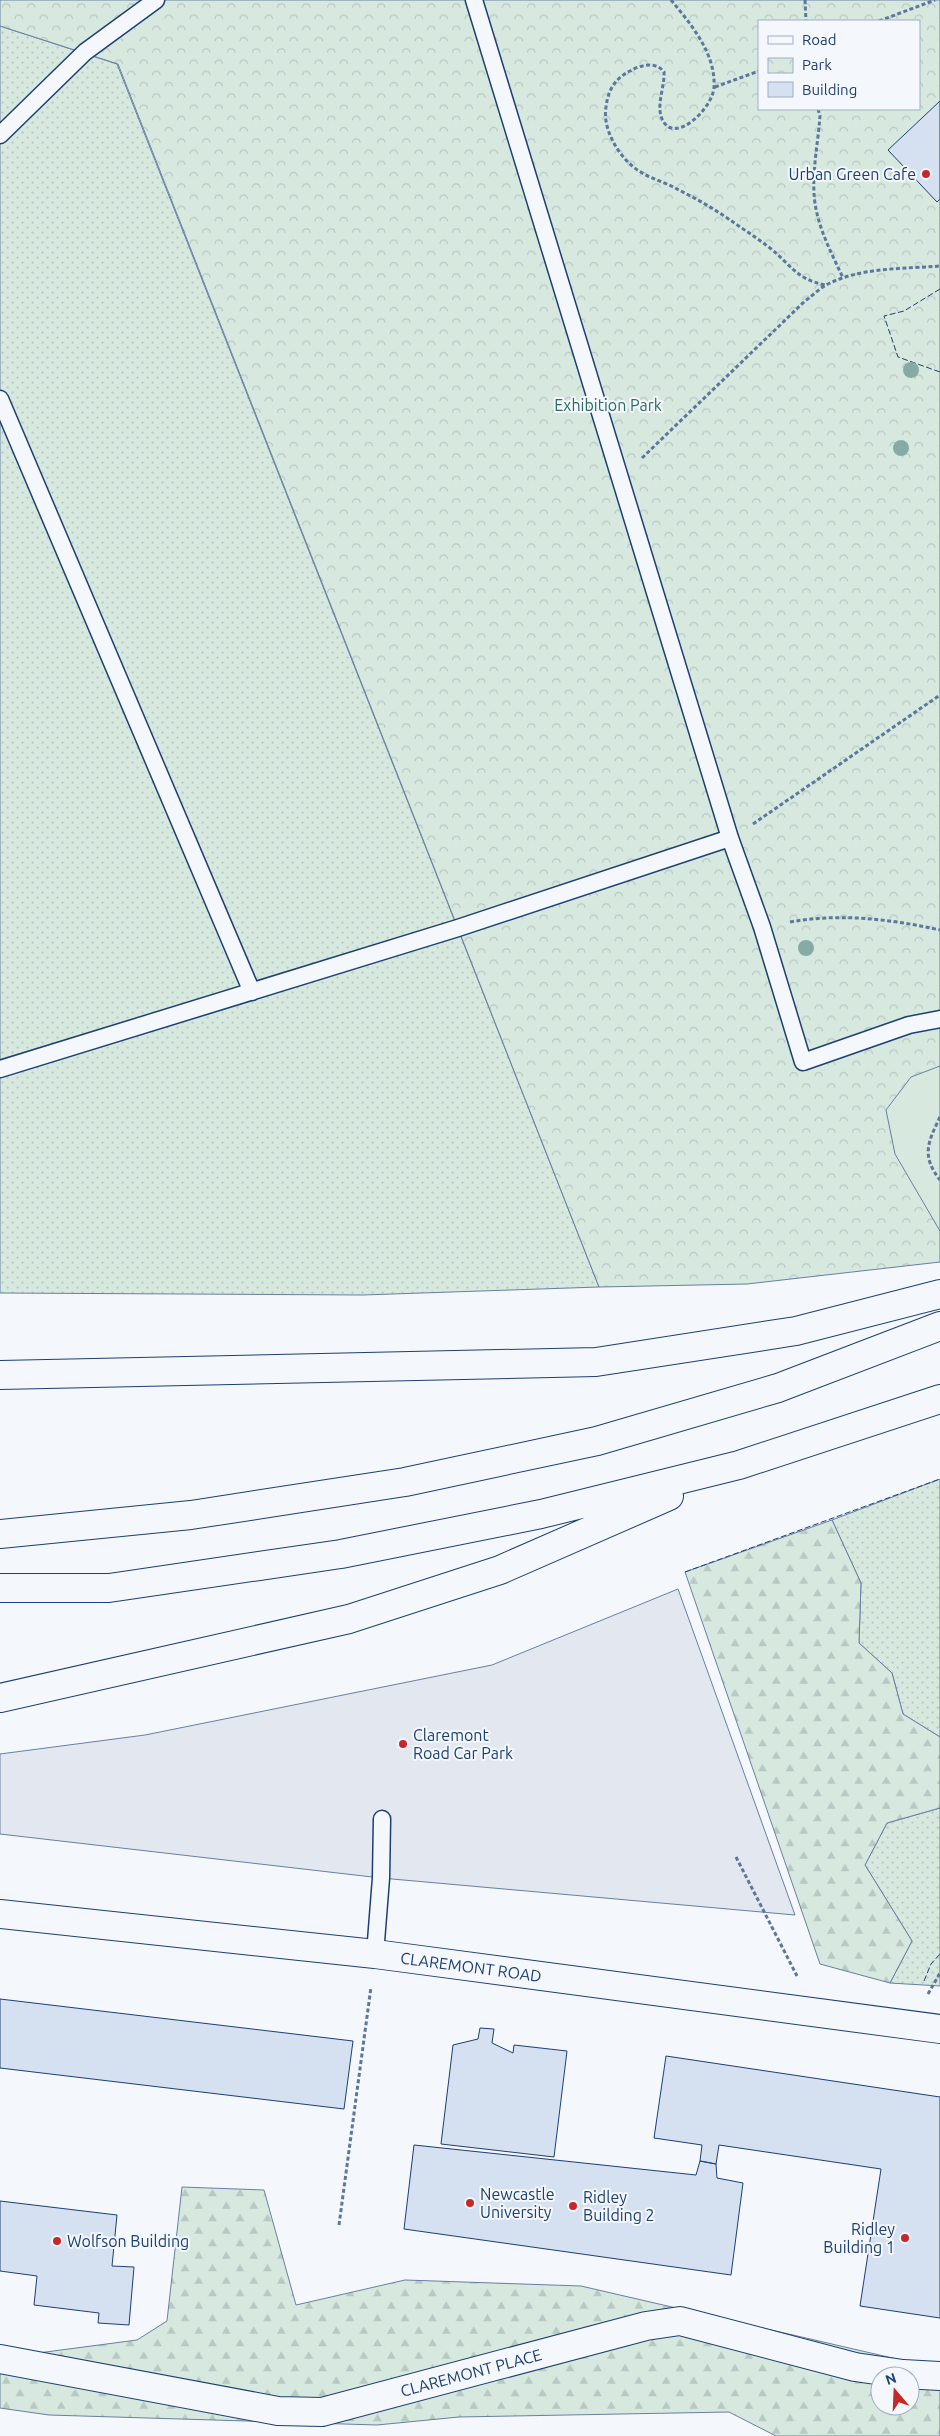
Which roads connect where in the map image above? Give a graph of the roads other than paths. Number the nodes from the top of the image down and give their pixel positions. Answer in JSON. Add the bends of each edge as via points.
{"nodes":[{"id":1,"x":156,"y":0,"type":"edge"},
{"id":2,"x":474,"y":0,"type":"edge"},
{"id":3,"x":0,"y":135,"type":"edge"},
{"id":4,"x":0,"y":398,"type":"edge"},
{"id":5,"x":730,"y":838,"type":"junction"},
{"id":6,"x":252,"y":992,"type":"junction"},
{"id":7,"x":940,"y":1019,"type":"edge"},
{"id":8,"x":0,"y":1069,"type":"edge"},
{"id":9,"x":940,"y":1294,"type":"edge"},
{"id":10,"x":940,"y":1326,"type":"edge"},
{"id":11,"x":0,"y":1375,"type":"edge"},
{"id":12,"x":940,"y":1399,"type":"edge"},
{"id":13,"x":739,"y":1465,"type":"junction"},
{"id":14,"x":0,"y":1534,"type":"edge"},
{"id":15,"x":0,"y":1588,"type":"edge"},
{"id":16,"x":0,"y":1698,"type":"edge"},
{"id":17,"x":382,"y":1819,"type":"dead end"},
{"id":18,"x":0,"y":1914,"type":"edge"},
{"id":19,"x":375,"y":1954,"type":"junction"},
{"id":20,"x":940,"y":2029,"type":"edge"},
{"id":21,"x":0,"y":2358,"type":"edge"},
{"id":22,"x":940,"y":2376,"type":"edge"}],
"edges":[{"from":1,"to":3,"type":"lane","via":[[85,52]]},
{"from":2,"to":5,"type":"lane"},
{"from":4,"to":6,"type":"lane"},
{"from":5,"to":6,"type":"lane"},
{"from":5,"to":7,"type":"lane","via":[[762,928],[803,1062],[909,1025]]},
{"from":6,"to":8,"type":"lane"},
{"from":9,"to":11,"type":"main road","via":[[796,1332],[596,1362]]},
{"from":10,"to":14,"type":"main road","via":[[778,1388],[597,1441],[405,1482],[191,1515]]},
{"from":12,"to":13,"type":"main road"},
{"from":13,"to":15,"type":"main road","via":[[541,1514],[341,1554],[109,1588]]},
{"from":13,"to":16,"type":"main road","via":[[500,1570],[348,1619]]},
{"from":17,"to":19,"type":"lane"},
{"from":18,"to":19,"type":"main road","name":"CLAREMONT ROAD"},
{"from":19,"to":20,"type":"main road","name":"CLAREMONT ROAD"},
{"from":21,"to":22,"type":"main road","name":"CLAREMONT PLACE","via":[[278,2411],[322,2412],[646,2326],[680,2321],[855,2367]]}]}
